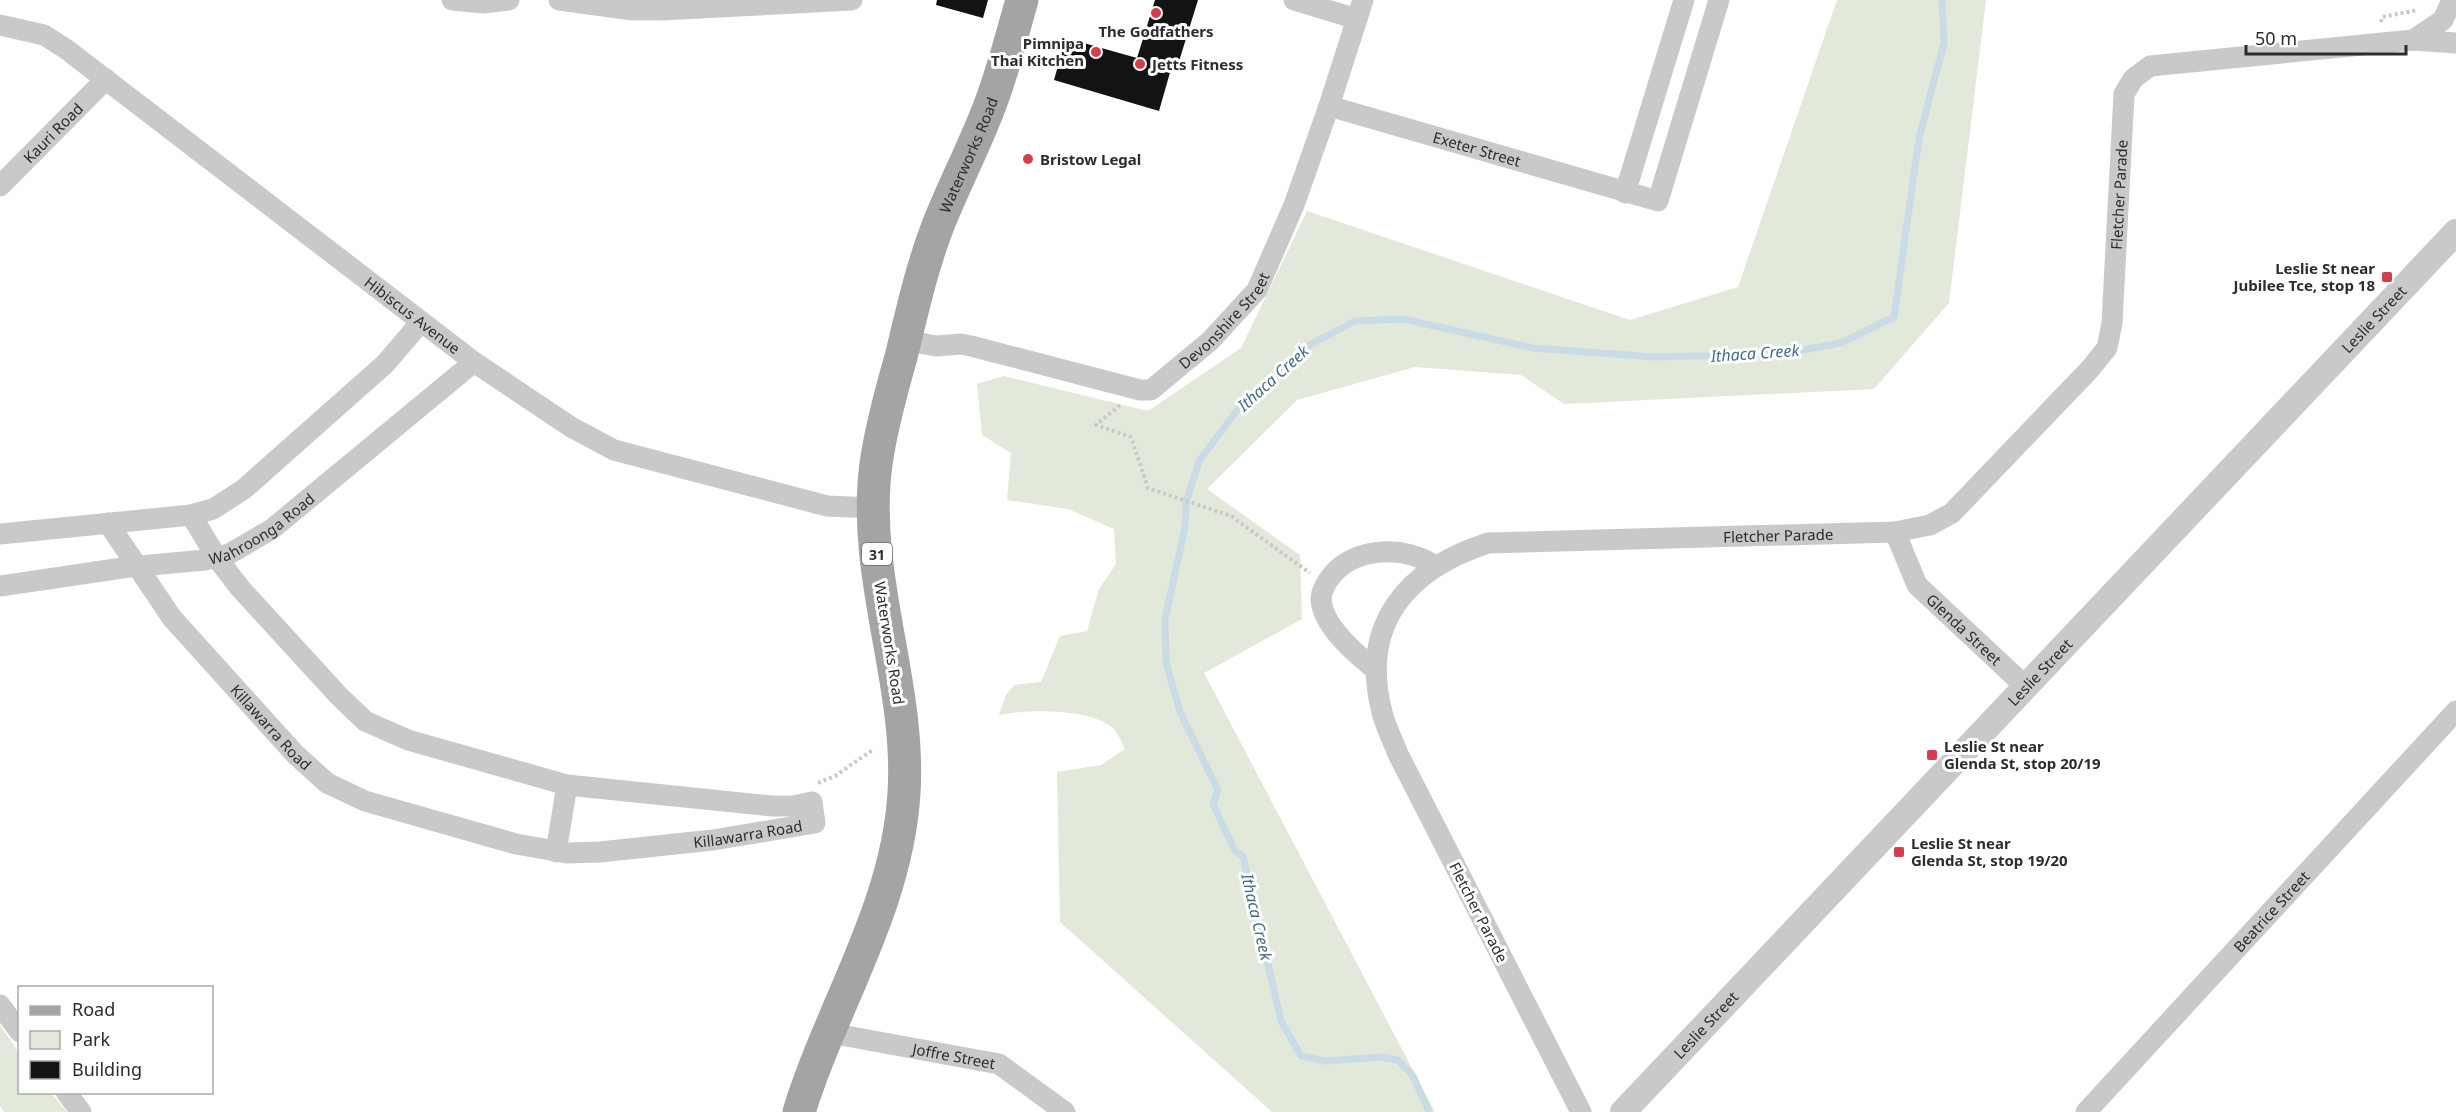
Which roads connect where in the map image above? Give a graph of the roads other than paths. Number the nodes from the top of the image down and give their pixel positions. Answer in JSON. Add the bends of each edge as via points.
{"nodes":[{"id":1,"x":452,"y":0,"type":"edge"},
{"id":2,"x":509,"y":0,"type":"edge"},
{"id":3,"x":559,"y":0,"type":"edge"},
{"id":4,"x":852,"y":0,"type":"edge"},
{"id":5,"x":1022,"y":0,"type":"edge"},
{"id":6,"x":1294,"y":0,"type":"edge"},
{"id":7,"x":1684,"y":0,"type":"edge"},
{"id":8,"x":1719,"y":0,"type":"edge"},
{"id":9,"x":2452,"y":0,"type":"edge"},
{"id":10,"x":1360,"y":10,"type":"edge"},
{"id":11,"x":0,"y":26,"type":"edge"},
{"id":12,"x":2413,"y":40,"type":"junction"},
{"id":13,"x":2456,"y":43,"type":"edge"},
{"id":14,"x":106,"y":79,"type":"junction"},
{"id":15,"x":1329,"y":106,"type":"junction"},
{"id":16,"x":0,"y":186,"type":"edge"},
{"id":17,"x":1625,"y":193,"type":"junction"},
{"id":18,"x":2456,"y":232,"type":"edge"},
{"id":19,"x":421,"y":322,"type":"junction"},
{"id":20,"x":905,"y":340,"type":"junction"},
{"id":21,"x":474,"y":362,"type":"junction"},
{"id":22,"x":873,"y":508,"type":"junction"},
{"id":23,"x":191,"y":515,"type":"junction"},
{"id":24,"x":108,"y":523,"type":"junction"},
{"id":25,"x":1895,"y":532,"type":"junction"},
{"id":26,"x":0,"y":534,"type":"edge"},
{"id":27,"x":217,"y":558,"type":"junction"},
{"id":28,"x":1435,"y":566,"type":"junction"},
{"id":29,"x":138,"y":567,"type":"junction"},
{"id":30,"x":0,"y":586,"type":"edge"},
{"id":31,"x":1376,"y":670,"type":"junction"},
{"id":32,"x":2026,"y":687,"type":"junction"},
{"id":33,"x":2456,"y":711,"type":"edge"},
{"id":34,"x":567,"y":785,"type":"junction"},
{"id":35,"x":734,"y":802,"type":"junction"},
{"id":36,"x":750,"y":835,"type":"junction"},
{"id":37,"x":556,"y":852,"type":"junction"},
{"id":38,"x":0,"y":1005,"type":"edge"},
{"id":39,"x":18,"y":1029,"type":"edge"},
{"id":40,"x":830,"y":1033,"type":"junction"},
{"id":41,"x":68,"y":1094,"type":"edge"},
{"id":42,"x":81,"y":1112,"type":"edge"},
{"id":43,"x":799,"y":1112,"type":"edge"},
{"id":44,"x":1065,"y":1112,"type":"edge"},
{"id":45,"x":1581,"y":1112,"type":"edge"},
{"id":46,"x":1623,"y":1112,"type":"edge"},
{"id":47,"x":2086,"y":1112,"type":"edge"}],
"edges":[{"from":1,"to":2,"type":"street"},
{"from":3,"to":4,"type":"street","via":[[662,10]]},
{"from":5,"to":20,"type":"main road","name":"Waterworks Road","number":"31","via":[[990,104],[932,243]]},
{"from":6,"to":10,"type":"street"},
{"from":7,"to":17,"type":"street"},
{"from":8,"to":17,"type":"street","name":"Exeter Street","via":[[1658,201]]},
{"from":9,"to":12,"type":"street","name":"Fletcher Parade","via":[[2443,20]]},
{"from":10,"to":15,"type":"street","name":"Devonshire Street"},
{"from":11,"to":14,"type":"street","name":"Hibiscus Avenue","via":[[44,35]]},
{"from":12,"to":13,"type":"street","name":"Fletcher Parade"},
{"from":12,"to":25,"type":"street","name":"Fletcher Parade","via":[[2150,66],[2133,79],[2124,94],[2112,323],[2107,348],[1952,513],[1930,525]]},
{"from":14,"to":16,"type":"street","name":"Kauri Road"},
{"from":14,"to":19,"type":"street","name":"Hibiscus Avenue"},
{"from":15,"to":17,"type":"street","name":"Exeter Street"},
{"from":15,"to":20,"type":"street","name":"Devonshire Street","via":[[1294,205],[1257,290],[1210,341],[1151,390],[972,346],[936,346]]},
{"from":18,"to":32,"type":"street","name":"Leslie Street"},
{"from":19,"to":21,"type":"street","name":"Hibiscus Avenue"},
{"from":19,"to":23,"type":"street","via":[[385,364],[244,489],[221,505]]},
{"from":20,"to":22,"type":"main road","name":"Waterworks Road","number":"31","via":[[879,445]]},
{"from":21,"to":22,"type":"street","name":"Hibiscus Avenue","via":[[571,427],[614,450],[827,506]]},
{"from":21,"to":27,"type":"street","name":"Wahroonga Road","via":[[272,529]]},
{"from":22,"to":40,"type":"main road","name":"Waterworks Road","number":"31","via":[[901,716],[904,793],[898,846],[882,903]]},
{"from":23,"to":24,"type":"street"},
{"from":23,"to":27,"type":"street","name":"Killawarra Road"},
{"from":24,"to":26,"type":"street"},
{"from":24,"to":29,"type":"street","name":"Killawarra Road"},
{"from":25,"to":28,"type":"street","name":"Fletcher Parade","via":[[1488,543]]},
{"from":25,"to":32,"type":"street","name":"Glenda Street","via":[[1917,585]]},
{"from":27,"to":29,"type":"street","name":"Wahroonga Road"},
{"from":27,"to":34,"type":"street","name":"Killawarra Road","via":[[338,696],[365,721],[408,740]]},
{"from":28,"to":31,"type":"street","name":"Fletcher Parade","via":[[1406,591],[1391,614],[1379,641]]},
{"from":28,"to":31,"type":"street","via":[[1423,557],[1402,552],[1377,553],[1339,567],[1325,583],[1321,598],[1331,624],[1354,652]]},
{"from":29,"to":30,"type":"street","name":"Wahroonga Road"},
{"from":29,"to":37,"type":"street","name":"Killawarra Road","via":[[172,618],[295,754],[327,783],[365,801]]},
{"from":31,"to":45,"type":"street","name":"Fletcher Parade","via":[[1382,712],[1398,754]]},
{"from":32,"to":46,"type":"street","name":"Leslie Street"},
{"from":33,"to":47,"type":"street","name":"Beatrice Street"},
{"from":34,"to":35,"type":"street","name":"Killawarra Road"},
{"from":34,"to":37,"type":"street"},
{"from":35,"to":36,"type":"street","via":[[747,815]]},
{"from":35,"to":36,"type":"street","name":"Killawarra Road","via":[[772,806],[812,802],[815,823]]},
{"from":36,"to":37,"type":"street","name":"Killawarra Road","via":[[600,852]]},
{"from":38,"to":39,"type":"street"},
{"from":40,"to":43,"type":"main road","name":"Waterworks Road","number":"31"},
{"from":40,"to":44,"type":"street","name":"Joffre Street","via":[[999,1064]]},
{"from":41,"to":42,"type":"street"}]}
